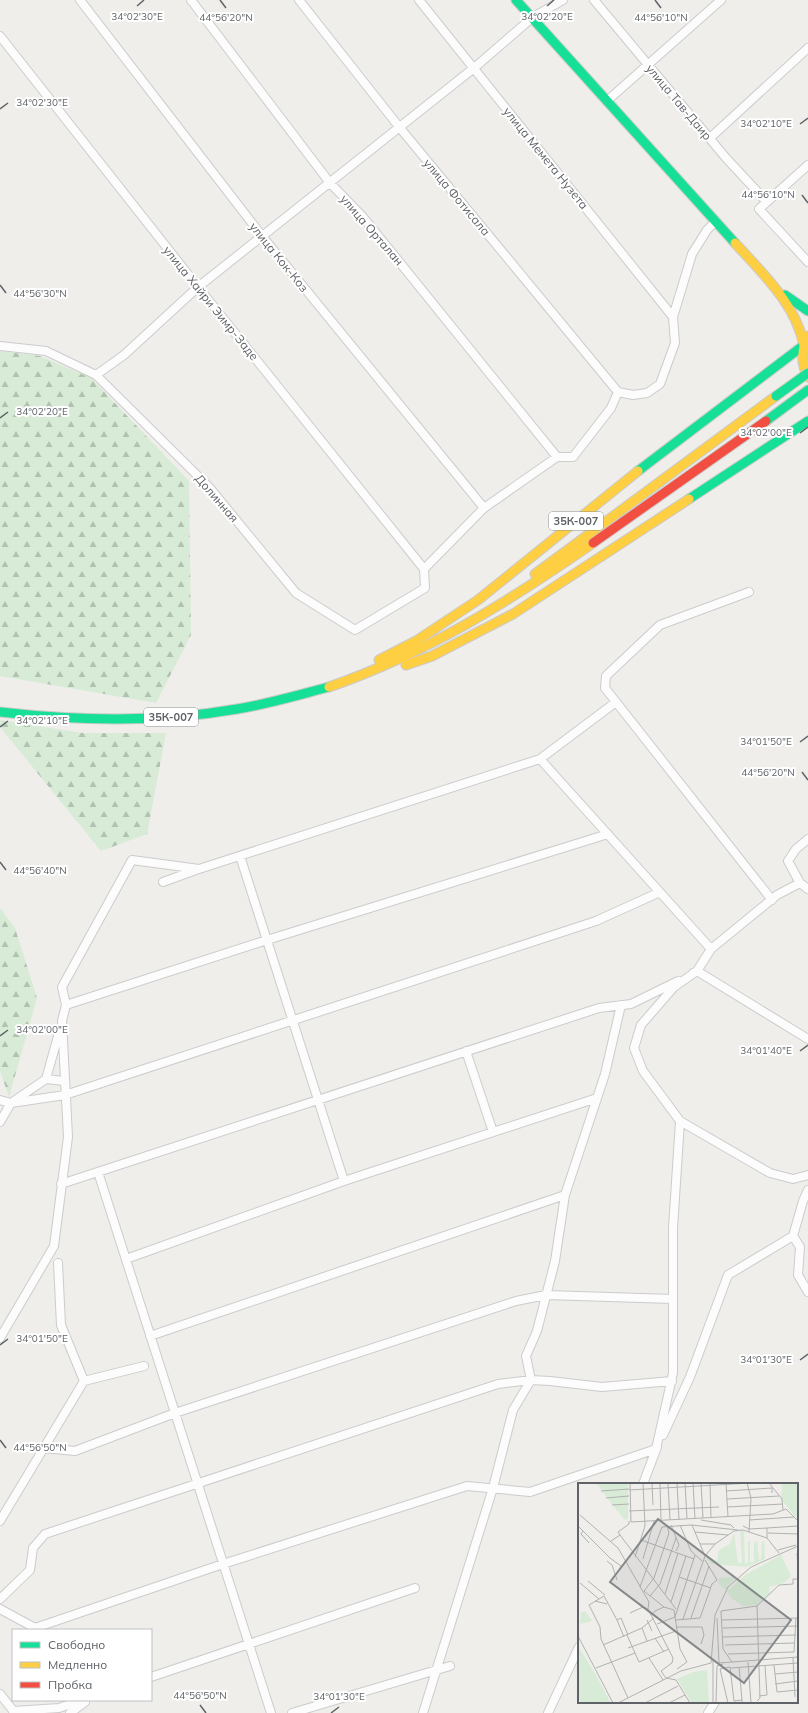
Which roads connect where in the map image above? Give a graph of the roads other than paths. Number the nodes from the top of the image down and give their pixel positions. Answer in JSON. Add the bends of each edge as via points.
{"nodes":[{"id":1,"x":80,"y":0,"type":"edge"},
{"id":2,"x":191,"y":0,"type":"edge"},
{"id":3,"x":299,"y":0,"type":"edge"},
{"id":4,"x":419,"y":0,"type":"edge"},
{"id":5,"x":516,"y":0,"type":"edge"},
{"id":6,"x":562,"y":0,"type":"edge"},
{"id":7,"x":594,"y":0,"type":"edge"},
{"id":8,"x":720,"y":0,"type":"edge"},
{"id":9,"x":533,"y":17,"type":"junction"},
{"id":10,"x":0,"y":36,"type":"edge"},
{"id":11,"x":808,"y":48,"type":"edge"},
{"id":12,"x":648,"y":64,"type":"junction"},
{"id":13,"x":474,"y":68,"type":"junction"},
{"id":14,"x":608,"y":100,"type":"junction"},
{"id":15,"x":400,"y":128,"type":"junction"},
{"id":16,"x":710,"y":138,"type":"junction"},
{"id":17,"x":808,"y":165,"type":"edge"},
{"id":18,"x":330,"y":183,"type":"junction"},
{"id":19,"x":767,"y":202,"type":"junction"},
{"id":20,"x":716,"y":221,"type":"junction"},
{"id":21,"x":262,"y":236,"type":"junction"},
{"id":22,"x":808,"y":262,"type":"edge"},
{"id":23,"x":198,"y":287,"type":"junction"},
{"id":24,"x":776,"y":288,"type":"junction"},
{"id":25,"x":808,"y":311,"type":"edge"},
{"id":26,"x":673,"y":317,"type":"junction"},
{"id":27,"x":806,"y":340,"type":"edge"},
{"id":28,"x":0,"y":346,"type":"edge"},
{"id":29,"x":808,"y":373,"type":"edge"},
{"id":30,"x":96,"y":375,"type":"junction"},
{"id":31,"x":808,"y":377,"type":"edge"},
{"id":32,"x":808,"y":390,"type":"edge"},
{"id":33,"x":618,"y":392,"type":"junction"},
{"id":34,"x":808,"y":421,"type":"edge"},
{"id":35,"x":556,"y":458,"type":"junction"},
{"id":36,"x":484,"y":508,"type":"junction"},
{"id":37,"x":424,"y":569,"type":"junction"},
{"id":38,"x":749,"y":592,"type":"dead end"},
{"id":39,"x":495,"y":607,"type":"junction"},
{"id":40,"x":338,"y":683,"type":"junction"},
{"id":41,"x":616,"y":702,"type":"junction"},
{"id":42,"x":0,"y":712,"type":"edge"},
{"id":43,"x":540,"y":759,"type":"junction"},
{"id":44,"x":608,"y":834,"type":"junction"},
{"id":45,"x":808,"y":839,"type":"edge"},
{"id":46,"x":240,"y":856,"type":"junction"},
{"id":47,"x":199,"y":869,"type":"junction"},
{"id":48,"x":163,"y":882,"type":"dead end"},
{"id":49,"x":800,"y":883,"type":"junction"},
{"id":50,"x":808,"y":888,"type":"edge"},
{"id":51,"x":660,"y":892,"type":"junction"},
{"id":52,"x":772,"y":900,"type":"junction"},
{"id":53,"x":267,"y":940,"type":"junction"},
{"id":54,"x":711,"y":949,"type":"junction"},
{"id":55,"x":698,"y":971,"type":"junction"},
{"id":56,"x":66,"y":1005,"type":"junction"},
{"id":57,"x":621,"y":1005,"type":"junction"},
{"id":58,"x":292,"y":1021,"type":"junction"},
{"id":59,"x":808,"y":1038,"type":"edge"},
{"id":60,"x":466,"y":1051,"type":"junction"},
{"id":61,"x":46,"y":1079,"type":"junction"},
{"id":62,"x":64,"y":1081,"type":"junction"},
{"id":63,"x":65,"y":1095,"type":"junction"},
{"id":64,"x":597,"y":1098,"type":"junction"},
{"id":65,"x":0,"y":1100,"type":"edge"},
{"id":66,"x":318,"y":1100,"type":"junction"},
{"id":67,"x":11,"y":1103,"type":"junction"},
{"id":68,"x":680,"y":1121,"type":"junction"},
{"id":69,"x":0,"y":1122,"type":"edge"},
{"id":70,"x":493,"y":1132,"type":"junction"},
{"id":71,"x":98,"y":1172,"type":"junction"},
{"id":72,"x":808,"y":1175,"type":"edge"},
{"id":73,"x":344,"y":1181,"type":"junction"},
{"id":74,"x":61,"y":1184,"type":"junction"},
{"id":75,"x":808,"y":1190,"type":"edge"},
{"id":76,"x":565,"y":1195,"type":"junction"},
{"id":77,"x":793,"y":1236,"type":"junction"},
{"id":78,"x":126,"y":1259,"type":"junction"},
{"id":79,"x":58,"y":1263,"type":"dead end"},
{"id":80,"x":808,"y":1292,"type":"edge"},
{"id":81,"x":546,"y":1295,"type":"junction"},
{"id":82,"x":673,"y":1299,"type":"junction"},
{"id":83,"x":150,"y":1336,"type":"junction"},
{"id":84,"x":0,"y":1338,"type":"edge"},
{"id":85,"x":144,"y":1366,"type":"dead end"},
{"id":86,"x":531,"y":1380,"type":"junction"},
{"id":87,"x":84,"y":1381,"type":"junction"},
{"id":88,"x":672,"y":1381,"type":"junction"},
{"id":89,"x":175,"y":1413,"type":"junction"},
{"id":90,"x":44,"y":1448,"type":"junction"},
{"id":91,"x":656,"y":1449,"type":"junction"},
{"id":92,"x":643,"y":1483,"type":"edge"},
{"id":93,"x":198,"y":1485,"type":"junction"},
{"id":94,"x":493,"y":1488,"type":"junction"},
{"id":95,"x":0,"y":1521,"type":"edge"},
{"id":96,"x":223,"y":1564,"type":"junction"},
{"id":97,"x":414,"y":1588,"type":"dead end"},
{"id":98,"x":0,"y":1600,"type":"edge"},
{"id":99,"x":0,"y":1609,"type":"edge"},
{"id":100,"x":249,"y":1644,"type":"junction"},
{"id":101,"x":578,"y":1649,"type":"edge"},
{"id":102,"x":450,"y":1666,"type":"dead end"},
{"id":103,"x":436,"y":1670,"type":"junction"},
{"id":104,"x":152,"y":1677,"type":"edge"},
{"id":105,"x":0,"y":1694,"type":"edge"},
{"id":106,"x":79,"y":1701,"type":"edge"},
{"id":107,"x":87,"y":1701,"type":"edge"},
{"id":108,"x":714,"y":1703,"type":"edge"},
{"id":109,"x":14,"y":1712,"type":"edge"},
{"id":110,"x":70,"y":1713,"type":"edge"},
{"id":111,"x":271,"y":1713,"type":"edge"},
{"id":112,"x":292,"y":1713,"type":"edge"},
{"id":113,"x":423,"y":1713,"type":"edge"},
{"id":114,"x":548,"y":1713,"type":"edge"},
{"id":115,"x":708,"y":1713,"type":"edge"}],
"edges":[{"from":1,"to":21,"type":"street","name":"улица Кок-Коз"},
{"from":2,"to":18,"type":"street","name":"улица Орталан"},
{"from":3,"to":15,"type":"street","name":"улица Фотисала"},
{"from":4,"to":13,"type":"street","name":"улица Мемета Нузета"},
{"from":5,"to":9,"type":"main road"},
{"from":6,"to":9,"type":"street"},
{"from":7,"to":12,"type":"street","name":"улица Тав-Даир"},
{"from":8,"to":12,"type":"street"},
{"from":9,"to":13,"type":"street"},
{"from":9,"to":14,"type":"main road"},
{"from":10,"to":23,"type":"street","name":"улица Хайри Эимр-Заде"},
{"from":11,"to":16,"type":"street"},
{"from":12,"to":14,"type":"street"},
{"from":12,"to":16,"type":"street","name":"улица Тав-Даир"},
{"from":13,"to":15,"type":"street"},
{"from":13,"to":26,"type":"street","name":"улица Мемета Нузета"},
{"from":14,"to":20,"type":"main road"},
{"from":15,"to":18,"type":"street"},
{"from":15,"to":33,"type":"street","name":"улица Фотисала"},
{"from":16,"to":19,"type":"street","name":"улица Тав-Даир"},
{"from":17,"to":19,"type":"street"},
{"from":18,"to":21,"type":"street"},
{"from":18,"to":35,"type":"street","name":"улица Орталан","via":[[363,217]]},
{"from":19,"to":22,"type":"street","via":[[759,209]]},
{"from":20,"to":24,"type":"main road"},
{"from":20,"to":26,"type":"street","via":[[692,254]]},
{"from":21,"to":23,"type":"street"},
{"from":21,"to":36,"type":"street","name":"улица Кок-Коз"},
{"from":23,"to":30,"type":"street","via":[[124,355]]},
{"from":23,"to":37,"type":"street","name":"улица Хайри Эимр-Заде"},
{"from":24,"to":25,"type":"main road"},
{"from":24,"to":27,"type":"main road"},
{"from":26,"to":33,"type":"street","via":[[675,343],[660,384],[647,393],[633,395]]},
{"from":27,"to":31,"type":"main road","via":[[802,361]]},
{"from":27,"to":40,"type":"main road","number":"35К-007","via":[[478,600],[416,640]]},
{"from":28,"to":30,"type":"street","name":"Долинная","via":[[46,351]]},
{"from":29,"to":39,"type":"main road","number":"35К-007","bridge":true,"via":[[545,565]]},
{"from":30,"to":37,"type":"street","name":"Долинная","via":[[209,487],[296,593],[355,630],[425,588]]},
{"from":32,"to":39,"type":"main road","number":"35К-007","via":[[549,574]]},
{"from":33,"to":35,"type":"street","via":[[611,408],[573,457]]},
{"from":34,"to":40,"type":"main road","number":"35К-007","via":[[513,614],[432,656],[383,673]]},
{"from":35,"to":36,"type":"street"},
{"from":36,"to":37,"type":"street"},
{"from":38,"to":41,"type":"street","via":[[660,625],[606,676],[605,688]]},
{"from":39,"to":40,"type":"main road","number":"35К-007","via":[[432,644],[371,672]]},
{"from":40,"to":42,"type":"main road","number":"35К-007","via":[[240,709],[199,715],[119,720]]},
{"from":41,"to":43,"type":"street"},
{"from":41,"to":52,"type":"street"},
{"from":43,"to":44,"type":"street"},
{"from":43,"to":46,"type":"street"},
{"from":44,"to":51,"type":"street"},
{"from":44,"to":53,"type":"street"},
{"from":45,"to":49,"type":"street","via":[[796,849],[788,861]]},
{"from":46,"to":47,"type":"street"},
{"from":46,"to":53,"type":"street"},
{"from":47,"to":48,"type":"street"},
{"from":47,"to":56,"type":"street","via":[[132,860],[62,987]]},
{"from":49,"to":50,"type":"street"},
{"from":49,"to":52,"type":"street"},
{"from":51,"to":54,"type":"street"},
{"from":51,"to":58,"type":"street","via":[[596,921]]},
{"from":52,"to":54,"type":"street"},
{"from":53,"to":56,"type":"street"},
{"from":53,"to":58,"type":"street"},
{"from":54,"to":55,"type":"street"},
{"from":55,"to":57,"type":"street","via":[[631,1004]]},
{"from":55,"to":59,"type":"street"},
{"from":55,"to":68,"type":"street","via":[[674,987],[641,1025],[634,1048],[642,1071]]},
{"from":56,"to":61,"type":"street"},
{"from":56,"to":62,"type":"street","via":[[62,1021]]},
{"from":57,"to":60,"type":"street","via":[[599,1008]]},
{"from":57,"to":64,"type":"street"},
{"from":58,"to":63,"type":"street"},
{"from":58,"to":66,"type":"street"},
{"from":60,"to":66,"type":"street"},
{"from":60,"to":70,"type":"street"},
{"from":61,"to":62,"type":"street"},
{"from":61,"to":67,"type":"street"},
{"from":62,"to":63,"type":"street"},
{"from":63,"to":67,"type":"street"},
{"from":63,"to":74,"type":"street","via":[[68,1137]]},
{"from":64,"to":70,"type":"street"},
{"from":64,"to":76,"type":"street"},
{"from":65,"to":67,"type":"street"},
{"from":66,"to":71,"type":"street"},
{"from":66,"to":73,"type":"street"},
{"from":67,"to":69,"type":"street"},
{"from":68,"to":72,"type":"street","via":[[770,1173],[793,1179]]},
{"from":68,"to":82,"type":"street","via":[[673,1228]]},
{"from":70,"to":73,"type":"street"},
{"from":71,"to":74,"type":"street"},
{"from":71,"to":78,"type":"street"},
{"from":73,"to":78,"type":"street"},
{"from":74,"to":84,"type":"street","via":[[54,1246]]},
{"from":75,"to":77,"type":"street"},
{"from":76,"to":81,"type":"street","via":[[555,1261]]},
{"from":76,"to":83,"type":"street"},
{"from":77,"to":80,"type":"street","via":[[800,1247],[798,1275]]},
{"from":77,"to":91,"type":"street","via":[[728,1275],[690,1377]]},
{"from":78,"to":83,"type":"street"},
{"from":79,"to":87,"type":"street","via":[[61,1325]]},
{"from":81,"to":82,"type":"street"},
{"from":81,"to":86,"type":"street","via":[[537,1331],[526,1356]]},
{"from":81,"to":89,"type":"street","via":[[516,1301]]},
{"from":82,"to":88,"type":"street"},
{"from":83,"to":89,"type":"street"},
{"from":85,"to":87,"type":"street"},
{"from":86,"to":88,"type":"street","via":[[602,1387]]},
{"from":86,"to":93,"type":"street","via":[[498,1384]]},
{"from":86,"to":94,"type":"street","via":[[513,1410]]},
{"from":87,"to":90,"type":"street"},
{"from":88,"to":91,"type":"street"},
{"from":89,"to":90,"type":"street","via":[[75,1451]]},
{"from":89,"to":93,"type":"street"},
{"from":90,"to":95,"type":"street"},
{"from":91,"to":92,"type":"street"},
{"from":91,"to":94,"type":"street","via":[[530,1492]]},
{"from":93,"to":96,"type":"street"},
{"from":93,"to":98,"type":"street","via":[[45,1534],[33,1548],[30,1570]]},
{"from":94,"to":96,"type":"street","via":[[467,1486]]},
{"from":94,"to":103,"type":"street"},
{"from":96,"to":99,"type":"street","via":[[35,1628]]},
{"from":96,"to":100,"type":"street"},
{"from":97,"to":100,"type":"street"},
{"from":100,"to":104,"type":"street"},
{"from":100,"to":111,"type":"street"},
{"from":101,"to":114,"type":"street"},
{"from":102,"to":103,"type":"street"},
{"from":103,"to":112,"type":"street"},
{"from":103,"to":113,"type":"street"},
{"from":105,"to":109,"type":"street"},
{"from":106,"to":109,"type":"street","via":[[58,1708]]},
{"from":107,"to":110,"type":"street"},
{"from":108,"to":115,"type":"street"}]}
